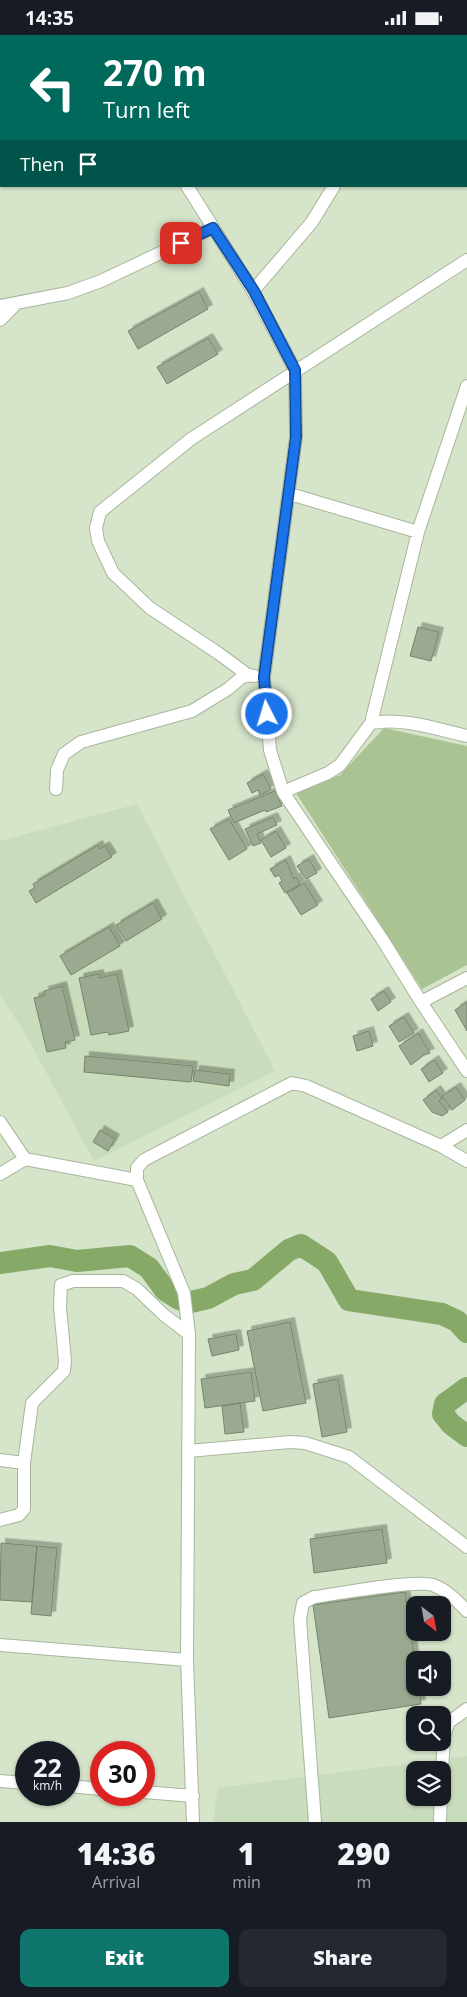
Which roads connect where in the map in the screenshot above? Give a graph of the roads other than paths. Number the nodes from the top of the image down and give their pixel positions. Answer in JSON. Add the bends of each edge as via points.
{"nodes":[{"id":1,"x":188,"y":187,"type":"edge"},
{"id":2,"x":333,"y":187,"type":"edge"},
{"id":3,"x":213,"y":228,"type":"junction"},
{"id":4,"x":467,"y":259,"type":"edge"},
{"id":5,"x":254,"y":291,"type":"junction"},
{"id":6,"x":17,"y":303,"type":"junction"},
{"id":7,"x":0,"y":306,"type":"edge"},
{"id":8,"x":0,"y":320,"type":"edge"},
{"id":9,"x":295,"y":370,"type":"junction"},
{"id":10,"x":467,"y":386,"type":"edge"},
{"id":11,"x":290,"y":494,"type":"junction"},
{"id":12,"x":418,"y":532,"type":"junction"},
{"id":13,"x":248,"y":675,"type":"junction"},
{"id":14,"x":264,"y":677,"type":"junction"},
{"id":15,"x":371,"y":723,"type":"junction"},
{"id":16,"x":467,"y":736,"type":"edge"},
{"id":17,"x":56,"y":789,"type":"dead end"},
{"id":18,"x":282,"y":792,"type":"junction"},
{"id":19,"x":467,"y":978,"type":"edge"},
{"id":20,"x":421,"y":1002,"type":"junction"},
{"id":21,"x":467,"y":1071,"type":"edge"},
{"id":22,"x":0,"y":1122,"type":"edge"},
{"id":23,"x":467,"y":1130,"type":"edge"},
{"id":24,"x":441,"y":1146,"type":"junction"},
{"id":25,"x":25,"y":1159,"type":"junction"},
{"id":26,"x":467,"y":1161,"type":"edge"},
{"id":27,"x":0,"y":1174,"type":"edge"},
{"id":28,"x":137,"y":1180,"type":"junction"},
{"id":29,"x":189,"y":1334,"type":"junction"},
{"id":30,"x":188,"y":1451,"type":"junction"},
{"id":31,"x":0,"y":1460,"type":"edge"},
{"id":32,"x":24,"y":1463,"type":"junction"},
{"id":33,"x":0,"y":1520,"type":"edge"},
{"id":34,"x":467,"y":1547,"type":"edge"},
{"id":35,"x":467,"y":1611,"type":"edge"},
{"id":36,"x":0,"y":1645,"type":"edge"},
{"id":37,"x":188,"y":1660,"type":"junction"},
{"id":38,"x":467,"y":1709,"type":"edge"},
{"id":39,"x":443,"y":1761,"type":"edge"},
{"id":40,"x":0,"y":1781,"type":"edge"},
{"id":41,"x":15,"y":1782,"type":"edge"},
{"id":42,"x":155,"y":1793,"type":"edge"},
{"id":43,"x":193,"y":1796,"type":"junction"},
{"id":44,"x":441,"y":1806,"type":"edge"},
{"id":45,"x":440,"y":1819,"type":"dead end"},
{"id":46,"x":193,"y":1822,"type":"edge"},
{"id":47,"x":315,"y":1822,"type":"edge"}],
"edges":[{"from":1,"to":3,"type":"street"},
{"from":2,"to":5,"type":"street","via":[[312,222]]},
{"from":3,"to":5,"type":"street"},
{"from":3,"to":6,"type":"street","via":[[101,281],[68,293]]},
{"from":4,"to":9,"type":"street"},
{"from":5,"to":9,"type":"street"},
{"from":6,"to":7,"type":"street"},
{"from":6,"to":8,"type":"street"},
{"from":9,"to":11,"type":"street","via":[[296,437]]},
{"from":9,"to":13,"type":"street","via":[[191,439],[100,513],[96,528],[98,541],[113,573],[144,603]]},
{"from":10,"to":12,"type":"street"},
{"from":11,"to":12,"type":"street"},
{"from":11,"to":14,"type":"street"},
{"from":12,"to":15,"type":"street"},
{"from":13,"to":14,"type":"street"},
{"from":13,"to":17,"type":"street","via":[[192,711],[81,742],[64,754],[57,770]]},
{"from":14,"to":18,"type":"street","via":[[270,751]]},
{"from":15,"to":16,"type":"street","via":[[387,720]]},
{"from":15,"to":18,"type":"street","via":[[340,765]]},
{"from":18,"to":20,"type":"street"},
{"from":19,"to":20,"type":"street"},
{"from":20,"to":21,"type":"street"},
{"from":22,"to":25,"type":"street"},
{"from":23,"to":24,"type":"street"},
{"from":24,"to":26,"type":"street"},
{"from":24,"to":28,"type":"street","via":[[306,1086],[292,1083],[144,1160],[137,1168]]},
{"from":25,"to":27,"type":"street"},
{"from":25,"to":28,"type":"street"},
{"from":28,"to":29,"type":"street","via":[[184,1293]]},
{"from":29,"to":30,"type":"street"},
{"from":29,"to":32,"type":"street","via":[[137,1289],[123,1281],[73,1281],[61,1285],[64,1371],[32,1403]]},
{"from":30,"to":34,"type":"street","via":[[290,1442],[305,1443],[348,1457]]},
{"from":30,"to":37,"type":"street"},
{"from":31,"to":32,"type":"street"},
{"from":32,"to":33,"type":"street","via":[[24,1509],[19,1515]]},
{"from":35,"to":47,"type":"street","via":[[450,1594],[432,1585],[413,1584],[314,1597],[303,1603],[300,1619]]},
{"from":36,"to":37,"type":"street"},
{"from":37,"to":43,"type":"street"},
{"from":38,"to":39,"type":"street","via":[[449,1722],[444,1736]]},
{"from":40,"to":41,"type":"street"},
{"from":42,"to":43,"type":"street"},
{"from":43,"to":46,"type":"street"},
{"from":44,"to":45,"type":"street"}]}
